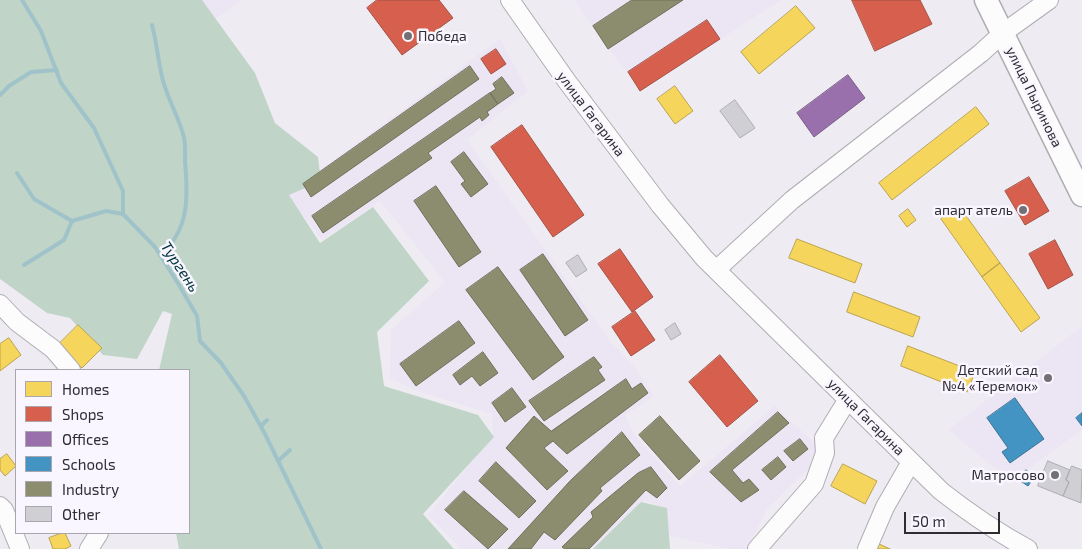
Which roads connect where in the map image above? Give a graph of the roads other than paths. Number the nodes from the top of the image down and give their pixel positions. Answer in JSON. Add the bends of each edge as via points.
{"nodes":[{"id":1,"x":510,"y":0,"type":"edge"},
{"id":2,"x":986,"y":0,"type":"edge"},
{"id":3,"x":1049,"y":0,"type":"edge"},
{"id":4,"x":1003,"y":33,"type":"junction"},
{"id":5,"x":1082,"y":195,"type":"edge"},
{"id":6,"x":716,"y":270,"type":"junction"},
{"id":7,"x":0,"y":304,"type":"edge"},
{"id":8,"x":70,"y":369,"type":"edge"},
{"id":9,"x":848,"y":399,"type":"junction"},
{"id":10,"x":911,"y":462,"type":"junction"},
{"id":11,"x":0,"y":506,"type":"edge"},
{"id":12,"x":98,"y":534,"type":"edge"},
{"id":13,"x":20,"y":549,"type":"edge"},
{"id":14,"x":89,"y":549,"type":"edge"},
{"id":15,"x":757,"y":549,"type":"edge"},
{"id":16,"x":867,"y":549,"type":"edge"},
{"id":17,"x":1028,"y":549,"type":"edge"}],
"edges":[{"from":1,"to":6,"type":"street","name":"улица Гагарина","via":[[660,205]]},
{"from":2,"to":4,"type":"main road","name":"улица Пыринова"},
{"from":3,"to":4,"type":"street"},
{"from":4,"to":5,"type":"main road","name":"улица Пыринова"},
{"from":4,"to":6,"type":"street","via":[[792,200]]},
{"from":6,"to":9,"type":"street","name":"улица Гагарина"},
{"from":7,"to":8,"type":"street","via":[[53,349]]},
{"from":9,"to":10,"type":"street","name":"улица Гагарина"},
{"from":9,"to":15,"type":"street","via":[[824,438],[825,453],[814,484]]},
{"from":10,"to":16,"type":"street","via":[[885,507]]},
{"from":10,"to":17,"type":"street","name":"улица Гагарина","via":[[968,512]]},
{"from":11,"to":13,"type":"street"},
{"from":12,"to":14,"type":"street"}]}
